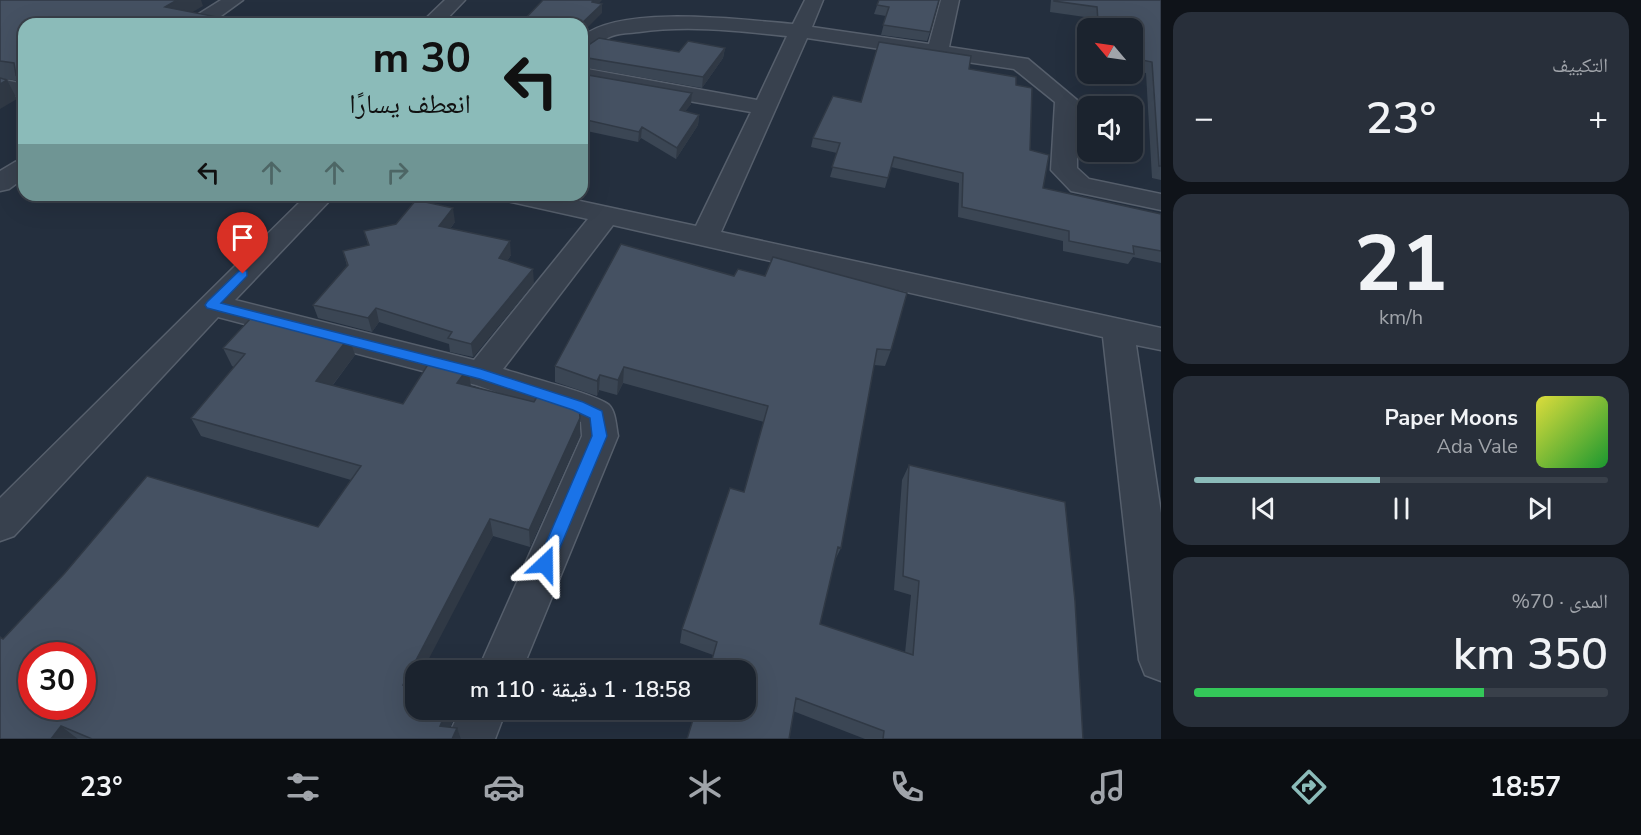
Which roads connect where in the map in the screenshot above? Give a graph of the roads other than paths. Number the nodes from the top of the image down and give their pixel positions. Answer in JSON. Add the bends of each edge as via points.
{"nodes":[{"id":1,"x":234,"y":0,"type":"edge"},
{"id":2,"x":456,"y":0,"type":"edge"},
{"id":3,"x":814,"y":0,"type":"edge"},
{"id":4,"x":950,"y":0,"type":"edge"},
{"id":5,"x":206,"y":18,"type":"edge"},
{"id":6,"x":436,"y":18,"type":"edge"},
{"id":7,"x":801,"y":31,"type":"junction"},
{"id":8,"x":588,"y":43,"type":"edge"},
{"id":9,"x":938,"y":51,"type":"junction"},
{"id":10,"x":588,"y":76,"type":"edge"},
{"id":11,"x":0,"y":86,"type":"edge"},
{"id":12,"x":18,"y":90,"type":"edge"},
{"id":13,"x":765,"y":108,"type":"junction"},
{"id":14,"x":18,"y":171,"type":"edge"},
{"id":15,"x":0,"y":183,"type":"edge"},
{"id":16,"x":316,"y":201,"type":"edge"},
{"id":17,"x":545,"y":201,"type":"edge"},
{"id":18,"x":1161,"y":202,"type":"edge"},
{"id":19,"x":607,"y":214,"type":"junction"},
{"id":20,"x":705,"y":237,"type":"junction"},
{"id":21,"x":212,"y":305,"type":"junction"},
{"id":22,"x":1118,"y":330,"type":"junction"},
{"id":23,"x":1161,"y":339,"type":"edge"},
{"id":24,"x":481,"y":374,"type":"junction"},
{"id":25,"x":0,"y":524,"type":"edge"},
{"id":26,"x":504,"y":660,"type":"edge"},
{"id":27,"x":1161,"y":660,"type":"edge"},
{"id":28,"x":479,"y":720,"type":"edge"},
{"id":29,"x":471,"y":739,"type":"edge"}],
"edges":[{"from":1,"to":5,"type":"street"},
{"from":2,"to":6,"type":"street"},
{"from":3,"to":7,"type":"street"},
{"from":4,"to":9,"type":"street"},
{"from":7,"to":8,"type":"street","via":[[667,22],[607,30]]},
{"from":7,"to":9,"type":"street"},
{"from":7,"to":13,"type":"street"},
{"from":9,"to":18,"type":"street","via":[[1020,64],[1066,100],[1064,170],[1080,185]]},
{"from":10,"to":13,"type":"street"},
{"from":11,"to":12,"type":"street"},
{"from":13,"to":20,"type":"street"},
{"from":14,"to":15,"type":"street"},
{"from":16,"to":21,"type":"street"},
{"from":17,"to":19,"type":"street"},
{"from":19,"to":20,"type":"street"},
{"from":19,"to":24,"type":"street"},
{"from":20,"to":22,"type":"street"},
{"from":21,"to":24,"type":"street"},
{"from":21,"to":25,"type":"street"},
{"from":22,"to":23,"type":"street"},
{"from":22,"to":27,"type":"street"},
{"from":24,"to":26,"type":"street","via":[[597,415],[600,436]]},
{"from":28,"to":29,"type":"street"}]}
